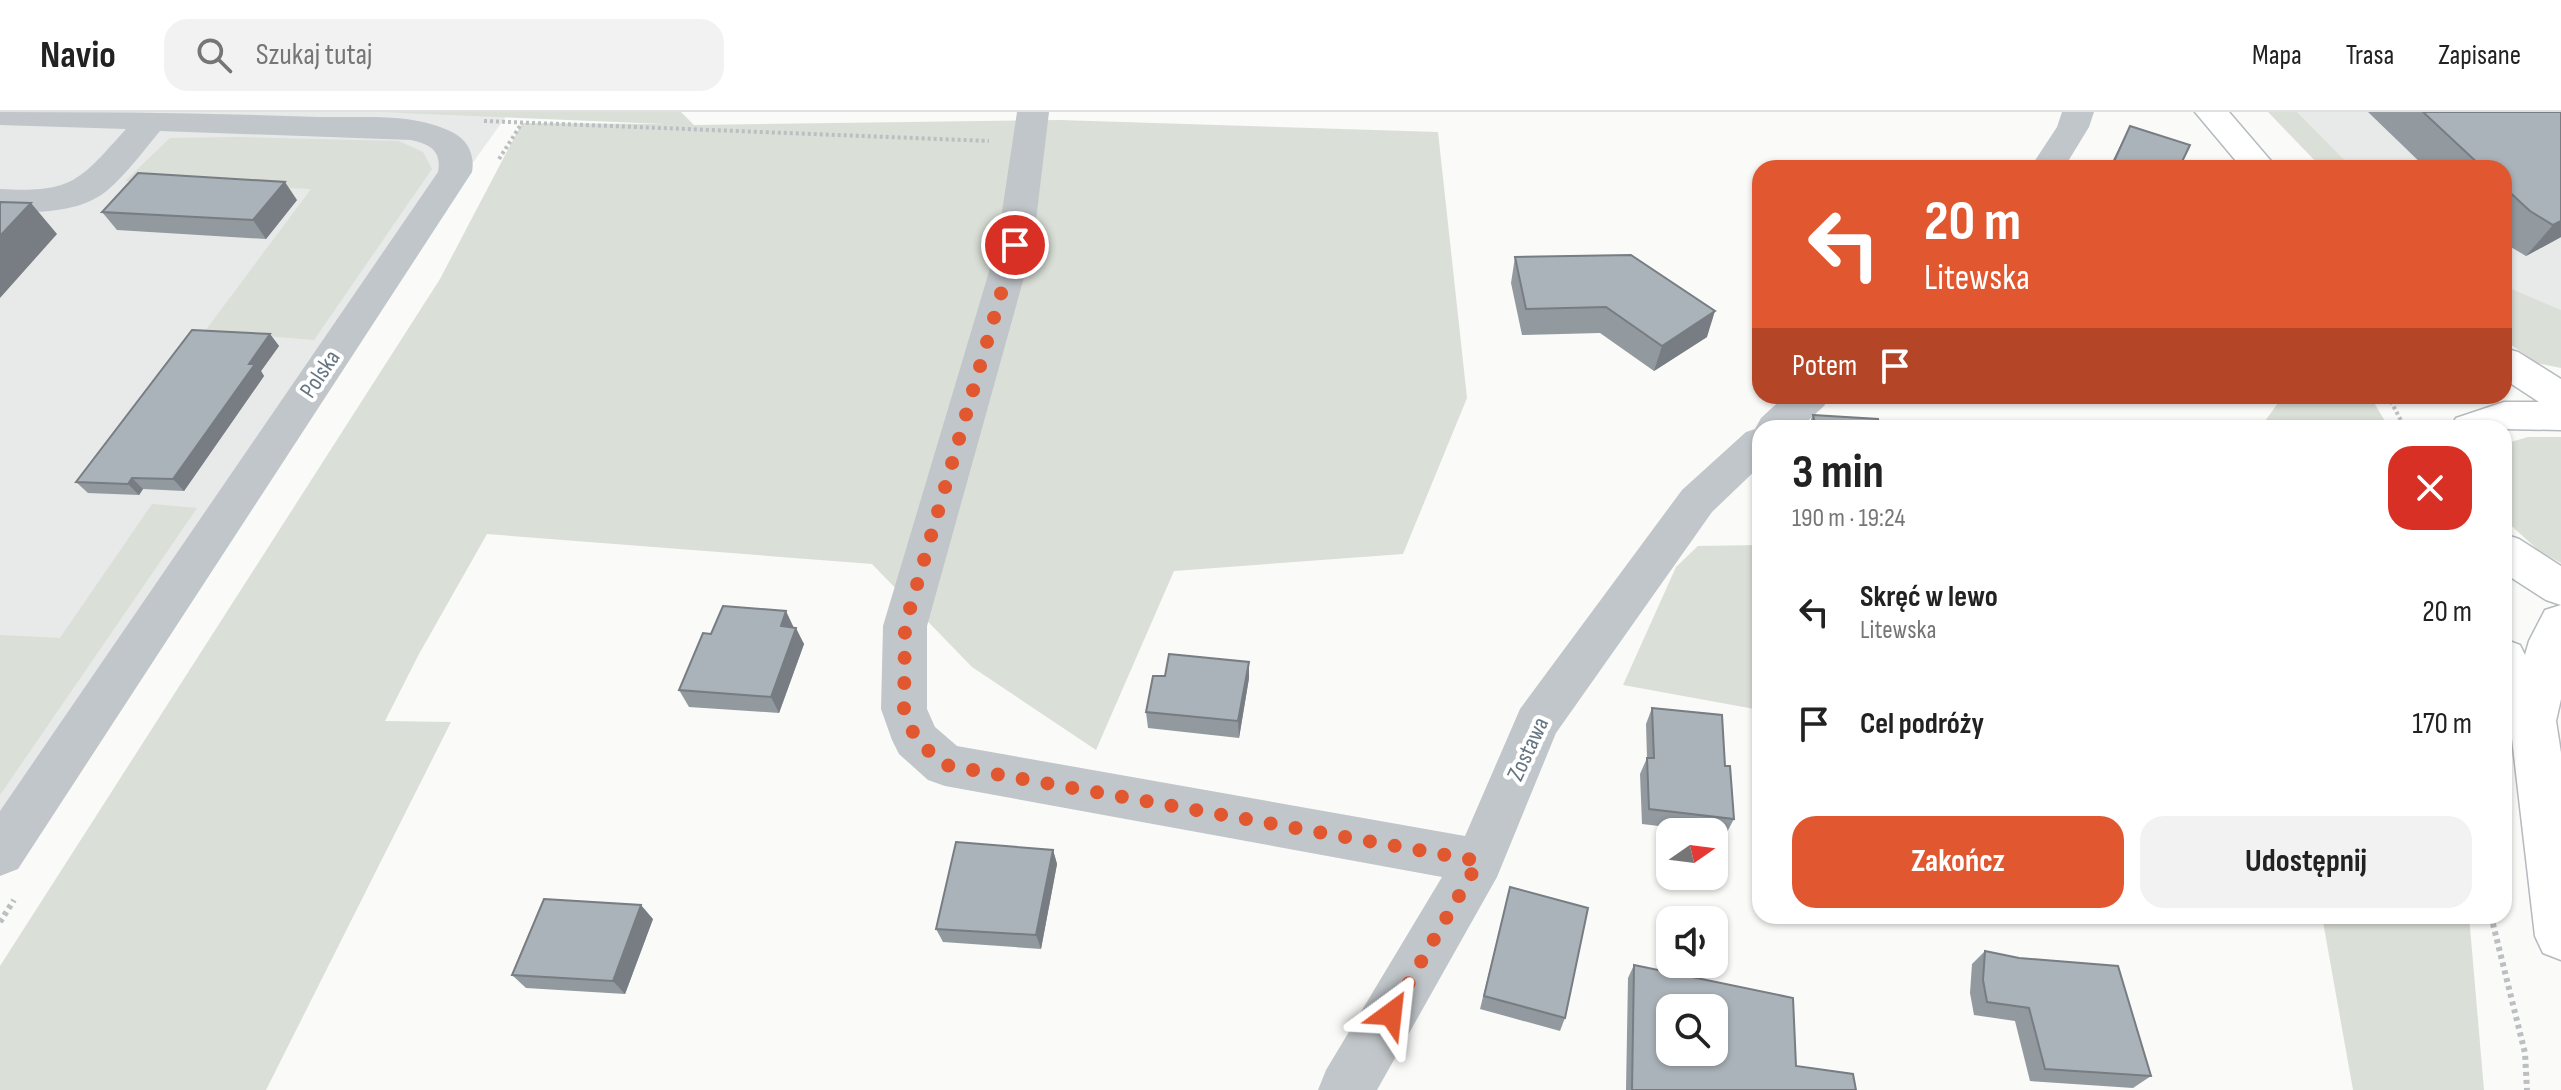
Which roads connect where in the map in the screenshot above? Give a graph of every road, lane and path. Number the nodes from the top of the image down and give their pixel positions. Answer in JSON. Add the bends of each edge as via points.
{"nodes":[{"id":1,"x":2078,"y":112,"type":"edge"},
{"id":2,"x":2211,"y":112,"type":"edge"},
{"id":3,"x":0,"y":115,"type":"edge"},
{"id":4,"x":151,"y":121,"type":"junction"},
{"id":5,"x":474,"y":121,"type":"dead end"},
{"id":6,"x":1031,"y":127,"type":"edge"},
{"id":7,"x":2052,"y":160,"type":"edge"},
{"id":8,"x":2253,"y":160,"type":"edge"},
{"id":9,"x":0,"y":200,"type":"edge"},
{"id":10,"x":2512,"y":366,"type":"edge"},
{"id":11,"x":2561,"y":397,"type":"edge"},
{"id":12,"x":1801,"y":404,"type":"edge"},
{"id":13,"x":2477,"y":414,"type":"edge"},
{"id":14,"x":2561,"y":416,"type":"edge"},
{"id":15,"x":1784,"y":420,"type":"edge"},
{"id":16,"x":1752,"y":449,"type":"edge"},
{"id":17,"x":2512,"y":556,"type":"edge"},
{"id":18,"x":2561,"y":588,"type":"edge"},
{"id":19,"x":2561,"y":623,"type":"edge"},
{"id":20,"x":2512,"y":675,"type":"edge"},
{"id":21,"x":2533,"y":721,"type":"junction"},
{"id":22,"x":0,"y":853,"type":"edge"},
{"id":23,"x":1479,"y":861,"type":"junction"},
{"id":24,"x":2493,"y":924,"type":"edge"},
{"id":25,"x":2561,"y":936,"type":"edge"},
{"id":26,"x":1346,"y":1090,"type":"edge"},
{"id":27,"x":2527,"y":1090,"type":"edge"}],
"edges":[{"from":1,"to":7,"type":"street"},
{"from":2,"to":8,"type":"main road"},
{"from":3,"to":4,"type":"street"},
{"from":4,"to":9,"type":"street","via":[[86,190],[52,201]]},
{"from":4,"to":22,"type":"street","name":"Polska","via":[[411,130],[449,143],[459,161]]},
{"from":5,"to":6,"type":"path"},
{"from":6,"to":23,"type":"street","via":[[1015,245],[905,626],[904,709],[916,740],[945,765]]},
{"from":10,"to":11,"type":"main road"},
{"from":12,"to":15,"type":"street"},
{"from":13,"to":14,"type":"main road"},
{"from":16,"to":23,"type":"street","name":"Zostawa","via":[[1697,501],[1537,723]]},
{"from":17,"to":18,"type":"main road"},
{"from":19,"to":21,"type":"main road","via":[[2551,641]]},
{"from":20,"to":21,"type":"main road"},
{"from":21,"to":25,"type":"main road"},
{"from":23,"to":26,"type":"street","name":"Zostawa"},
{"from":24,"to":27,"type":"path","via":[[2525,1053]]}]}
